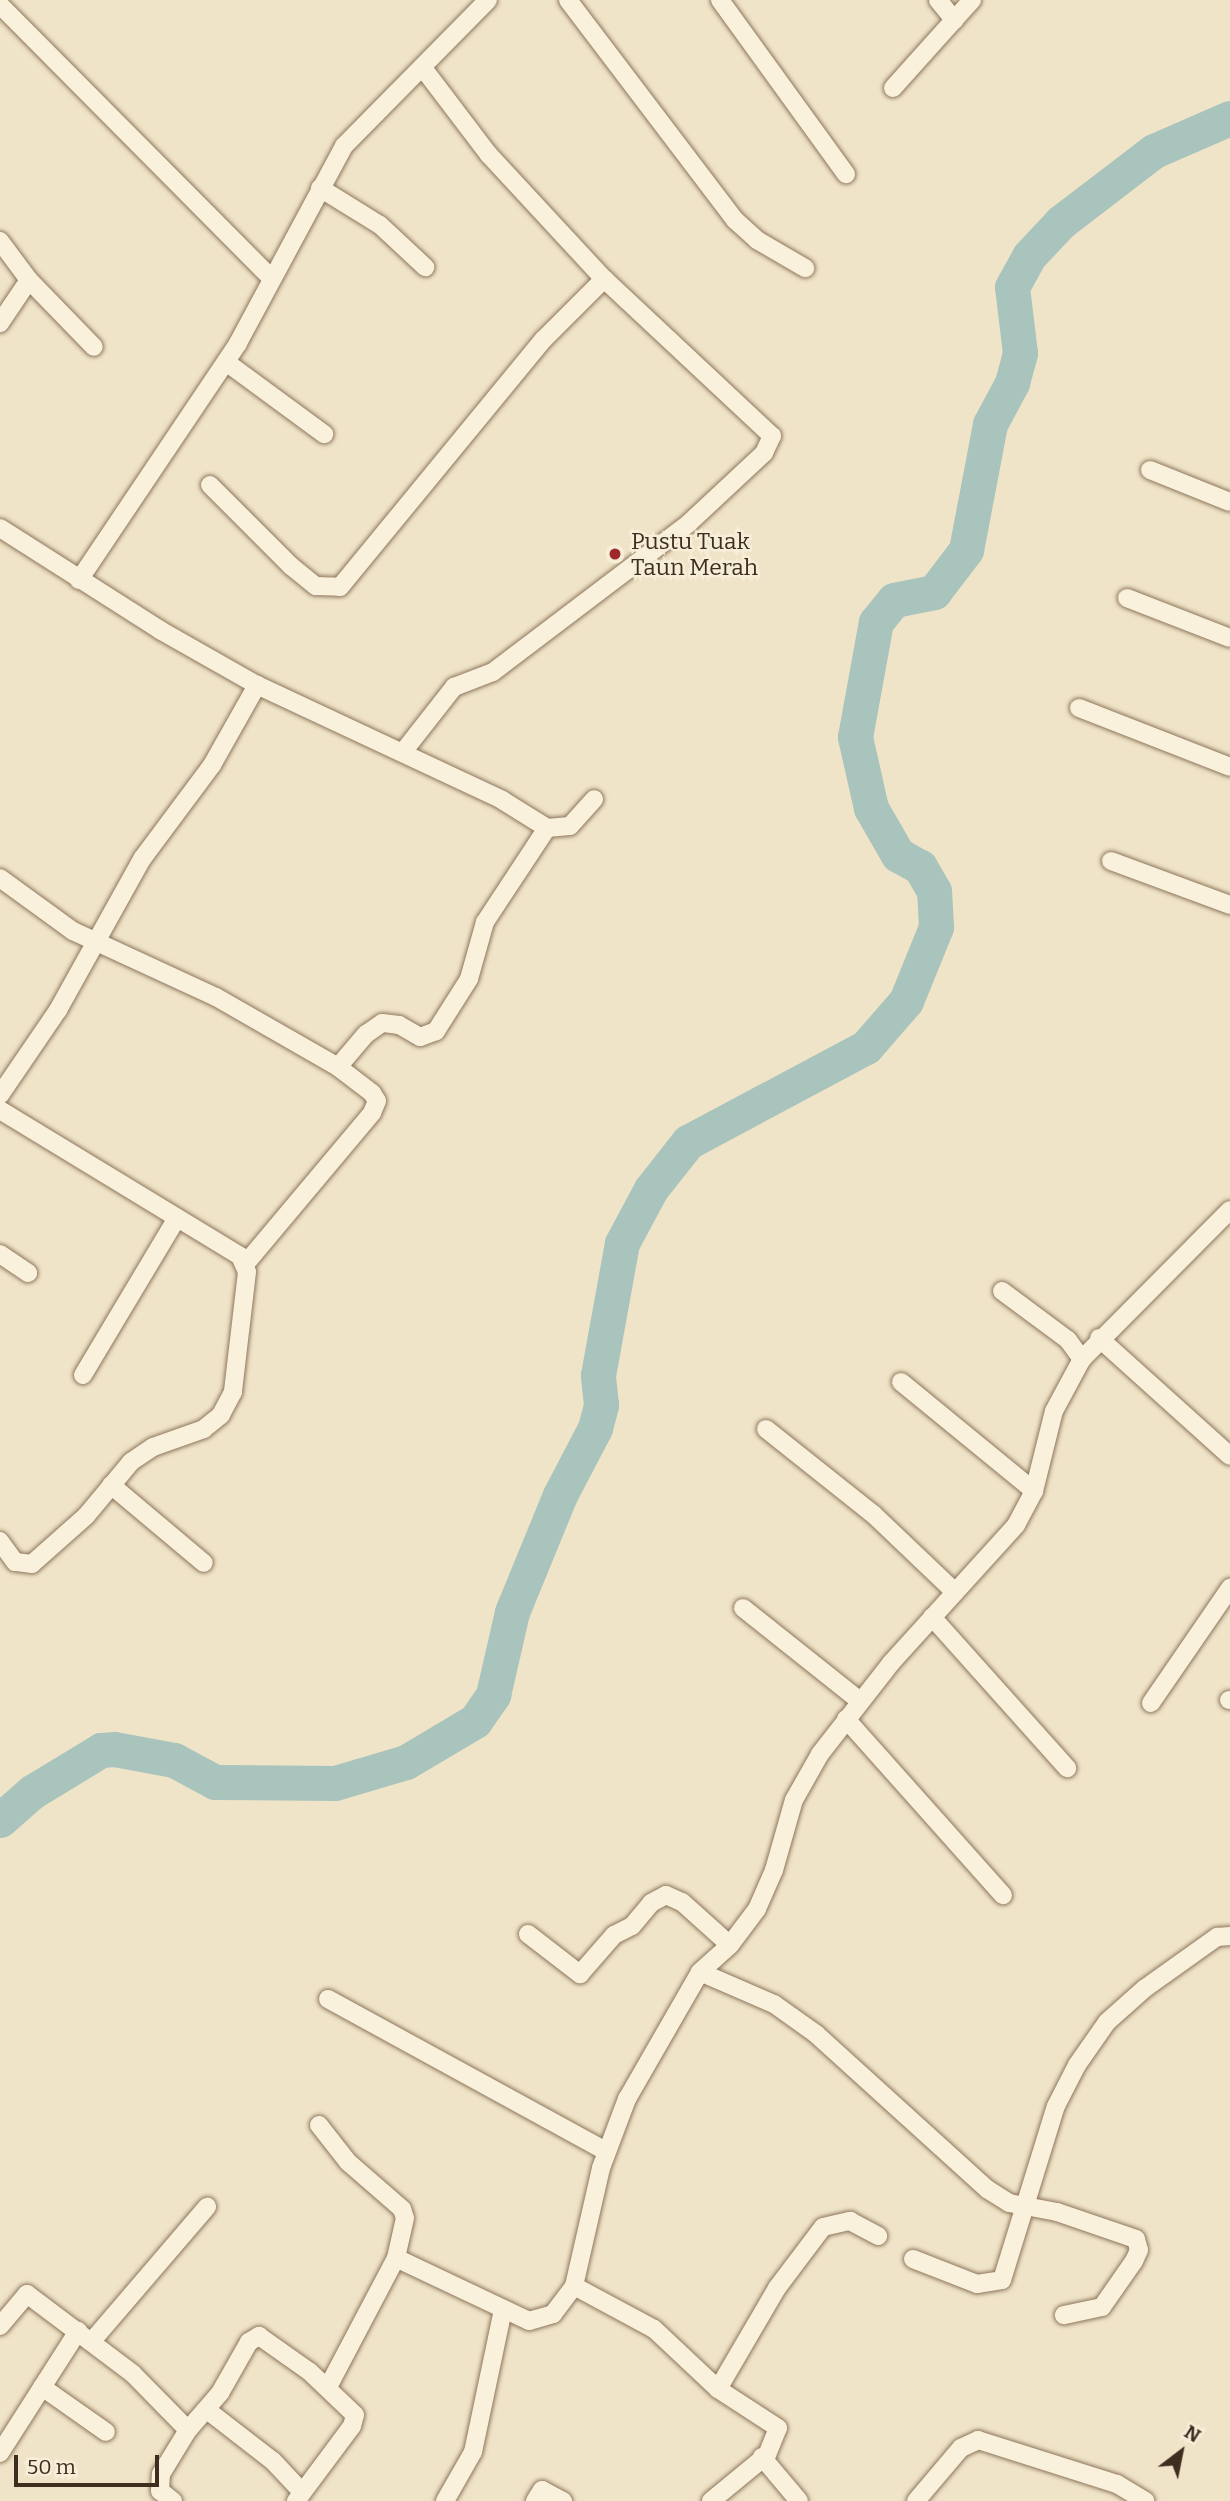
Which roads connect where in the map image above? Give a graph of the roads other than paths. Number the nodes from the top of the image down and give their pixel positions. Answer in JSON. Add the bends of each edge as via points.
{"nodes":[{"id":1,"x":488,"y":0,"type":"edge"},
{"id":2,"x":568,"y":0,"type":"edge"},
{"id":3,"x":720,"y":0,"type":"edge"},
{"id":4,"x":938,"y":0,"type":"edge"},
{"id":5,"x":972,"y":0,"type":"edge"},
{"id":6,"x":0,"y":5,"type":"edge"},
{"id":7,"x":954,"y":20,"type":"junction"},
{"id":8,"x":423,"y":68,"type":"junction"},
{"id":9,"x":893,"y":88,"type":"dead end"},
{"id":10,"x":845,"y":174,"type":"dead end"},
{"id":11,"x":320,"y":188,"type":"junction"},
{"id":12,"x":0,"y":241,"type":"edge"},
{"id":13,"x":425,"y":267,"type":"dead end"},
{"id":14,"x":805,"y":268,"type":"dead end"},
{"id":15,"x":271,"y":278,"type":"junction"},
{"id":16,"x":604,"y":279,"type":"junction"},
{"id":17,"x":29,"y":280,"type":"junction"},
{"id":18,"x":0,"y":323,"type":"edge"},
{"id":19,"x":94,"y":346,"type":"dead end"},
{"id":20,"x":226,"y":362,"type":"junction"},
{"id":21,"x":324,"y":433,"type":"dead end"},
{"id":22,"x":1150,"y":470,"type":"dead end"},
{"id":23,"x":210,"y":485,"type":"dead end"},
{"id":24,"x":1230,"y":502,"type":"edge"},
{"id":25,"x":0,"y":528,"type":"edge"},
{"id":26,"x":79,"y":580,"type":"junction"},
{"id":27,"x":1127,"y":598,"type":"dead end"},
{"id":28,"x":1230,"y":638,"type":"edge"},
{"id":29,"x":257,"y":685,"type":"junction"},
{"id":30,"x":1079,"y":708,"type":"dead end"},
{"id":31,"x":402,"y":752,"type":"junction"},
{"id":32,"x":1230,"y":766,"type":"edge"},
{"id":33,"x":594,"y":799,"type":"dead end"},
{"id":34,"x":547,"y":828,"type":"junction"},
{"id":35,"x":1111,"y":860,"type":"dead end"},
{"id":36,"x":0,"y":878,"type":"edge"},
{"id":37,"x":1230,"y":905,"type":"edge"},
{"id":38,"x":96,"y":943,"type":"junction"},
{"id":39,"x":338,"y":1067,"type":"junction"},
{"id":40,"x":0,"y":1095,"type":"edge"},
{"id":41,"x":0,"y":1110,"type":"edge"},
{"id":42,"x":1230,"y":1210,"type":"edge"},
{"id":43,"x":177,"y":1218,"type":"junction"},
{"id":44,"x":0,"y":1254,"type":"edge"},
{"id":45,"x":247,"y":1262,"type":"junction"},
{"id":46,"x":28,"y":1273,"type":"dead end"},
{"id":47,"x":1002,"y":1291,"type":"dead end"},
{"id":48,"x":1099,"y":1338,"type":"junction"},
{"id":49,"x":1082,"y":1359,"type":"junction"},
{"id":50,"x":83,"y":1375,"type":"dead end"},
{"id":51,"x":901,"y":1382,"type":"dead end"},
{"id":52,"x":766,"y":1429,"type":"dead end"},
{"id":53,"x":1230,"y":1456,"type":"edge"},
{"id":54,"x":111,"y":1485,"type":"junction"},
{"id":55,"x":1034,"y":1491,"type":"junction"},
{"id":56,"x":0,"y":1541,"type":"edge"},
{"id":57,"x":204,"y":1563,"type":"dead end"},
{"id":58,"x":1230,"y":1588,"type":"edge"},
{"id":59,"x":955,"y":1592,"type":"junction"},
{"id":60,"x":743,"y":1608,"type":"dead end"},
{"id":61,"x":932,"y":1617,"type":"junction"},
{"id":62,"x":860,"y":1701,"type":"junction"},
{"id":63,"x":1151,"y":1703,"type":"dead end"},
{"id":64,"x":846,"y":1720,"type":"junction"},
{"id":65,"x":1067,"y":1768,"type":"dead end"},
{"id":66,"x":1003,"y":1895,"type":"dead end"},
{"id":67,"x":528,"y":1934,"type":"dead end"},
{"id":68,"x":1230,"y":1936,"type":"edge"},
{"id":69,"x":730,"y":1945,"type":"junction"},
{"id":70,"x":699,"y":1972,"type":"junction"},
{"id":71,"x":328,"y":1999,"type":"dead end"},
{"id":72,"x":318,"y":2125,"type":"dead end"},
{"id":73,"x":606,"y":2151,"type":"junction"},
{"id":74,"x":207,"y":2207,"type":"dead end"},
{"id":75,"x":1027,"y":2208,"type":"junction"},
{"id":76,"x":878,"y":2236,"type":"dead end"},
{"id":77,"x":396,"y":2258,"type":"junction"},
{"id":78,"x":913,"y":2259,"type":"dead end"},
{"id":79,"x":574,"y":2286,"type":"junction"},
{"id":80,"x":503,"y":2310,"type":"junction"},
{"id":81,"x":1064,"y":2315,"type":"dead end"},
{"id":82,"x":0,"y":2326,"type":"edge"},
{"id":83,"x":85,"y":2336,"type":"junction"},
{"id":84,"x":42,"y":2387,"type":"junction"},
{"id":85,"x":328,"y":2387,"type":"junction"},
{"id":86,"x":718,"y":2389,"type":"junction"},
{"id":87,"x":207,"y":2410,"type":"junction"},
{"id":88,"x":188,"y":2430,"type":"junction"},
{"id":89,"x":106,"y":2432,"type":"dead end"},
{"id":90,"x":0,"y":2453,"type":"edge"},
{"id":91,"x":762,"y":2457,"type":"junction"},
{"id":92,"x":299,"y":2496,"type":"edge"},
{"id":93,"x":173,"y":2501,"type":"edge"},
{"id":94,"x":444,"y":2501,"type":"edge"},
{"id":95,"x":535,"y":2501,"type":"edge"},
{"id":96,"x":564,"y":2501,"type":"edge"},
{"id":97,"x":711,"y":2501,"type":"edge"},
{"id":98,"x":799,"y":2501,"type":"edge"},
{"id":99,"x":916,"y":2501,"type":"edge"},
{"id":100,"x":1145,"y":2501,"type":"edge"}],
"edges":[{"from":1,"to":8,"type":"street"},
{"from":2,"to":14,"type":"street","via":[[735,220],[757,240]]},
{"from":3,"to":10,"type":"street"},
{"from":4,"to":7,"type":"street"},
{"from":5,"to":7,"type":"street"},
{"from":6,"to":15,"type":"street"},
{"from":7,"to":9,"type":"street"},
{"from":8,"to":11,"type":"street","via":[[362,125]]},
{"from":8,"to":16,"type":"street","via":[[489,155]]},
{"from":11,"to":13,"type":"street","via":[[380,225]]},
{"from":11,"to":15,"type":"street"},
{"from":12,"to":17,"type":"street"},
{"from":15,"to":20,"type":"street"},
{"from":16,"to":23,"type":"street","via":[[544,339],[340,587],[316,586],[290,566]]},
{"from":16,"to":31,"type":"street","via":[[769,429],[771,438],[764,453],[689,523],[493,673],[454,687]]},
{"from":17,"to":18,"type":"street"},
{"from":17,"to":19,"type":"street"},
{"from":20,"to":21,"type":"street"},
{"from":20,"to":26,"type":"street"},
{"from":22,"to":24,"type":"street"},
{"from":25,"to":26,"type":"street"},
{"from":26,"to":29,"type":"street"},
{"from":27,"to":28,"type":"street"},
{"from":29,"to":31,"type":"street"},
{"from":29,"to":38,"type":"street","via":[[212,765],[142,859]]},
{"from":30,"to":32,"type":"street"},
{"from":31,"to":34,"type":"street"},
{"from":33,"to":34,"type":"street","via":[[569,826]]},
{"from":34,"to":39,"type":"street","via":[[485,922],[470,979],[436,1031],[420,1037],[399,1025],[382,1023],[366,1034]]},
{"from":35,"to":37,"type":"street"},
{"from":36,"to":38,"type":"street"},
{"from":38,"to":39,"type":"street","via":[[216,997]]},
{"from":38,"to":40,"type":"street","via":[[31,1053]]},
{"from":39,"to":45,"type":"street","via":[[372,1093],[377,1101],[372,1113]]},
{"from":41,"to":43,"type":"street"},
{"from":42,"to":48,"type":"street"},
{"from":43,"to":45,"type":"street"},
{"from":43,"to":50,"type":"street"},
{"from":44,"to":46,"type":"street"},
{"from":45,"to":54,"type":"street","via":[[233,1392],[221,1415],[204,1429],[142,1454]]},
{"from":47,"to":49,"type":"street","via":[[1068,1340]]},
{"from":48,"to":49,"type":"street"},
{"from":48,"to":53,"type":"street"},
{"from":49,"to":55,"type":"street","via":[[1054,1411]]},
{"from":51,"to":55,"type":"street"},
{"from":52,"to":59,"type":"street","via":[[873,1514]]},
{"from":54,"to":56,"type":"street","via":[[86,1516],[32,1564],[20,1566]]},
{"from":54,"to":57,"type":"street"},
{"from":55,"to":59,"type":"street","via":[[1016,1525]]},
{"from":58,"to":63,"type":"street"},
{"from":59,"to":61,"type":"street"},
{"from":60,"to":62,"type":"street"},
{"from":61,"to":62,"type":"street"},
{"from":61,"to":65,"type":"street"},
{"from":62,"to":64,"type":"street"},
{"from":64,"to":66,"type":"street"},
{"from":64,"to":69,"type":"street","via":[[803,1781],[767,1887]]},
{"from":67,"to":69,"type":"street","via":[[580,1973],[614,1935],[632,1926],[651,1903],[666,1895],[682,1902]]},
{"from":68,"to":75,"type":"street","via":[[1217,1937],[1107,2022],[1061,2095],[1028,2189]]},
{"from":69,"to":70,"type":"street"},
{"from":70,"to":73,"type":"street","via":[[639,2072]]},
{"from":70,"to":75,"type":"street","via":[[774,2004],[816,2034],[987,2189]]},
{"from":71,"to":73,"type":"street"},
{"from":72,"to":77,"type":"street","via":[[348,2162],[402,2209],[405,2218]]},
{"from":73,"to":79,"type":"street"},
{"from":74,"to":83,"type":"street"},
{"from":75,"to":78,"type":"street","via":[[1005,2275],[996,2284],[977,2284]]},
{"from":75,"to":81,"type":"street","via":[[1057,2212],[1131,2236],[1139,2243],[1134,2261],[1102,2307]]},
{"from":76,"to":86,"type":"street","via":[[850,2221],[822,2227],[777,2288]]},
{"from":77,"to":80,"type":"street"},
{"from":77,"to":85,"type":"street"},
{"from":79,"to":80,"type":"street","via":[[547,2318],[529,2321]]},
{"from":79,"to":86,"type":"street","via":[[653,2329]]},
{"from":80,"to":94,"type":"street","via":[[473,2452]]},
{"from":82,"to":83,"type":"street","via":[[27,2294]]},
{"from":83,"to":84,"type":"street"},
{"from":83,"to":88,"type":"street"},
{"from":84,"to":89,"type":"street"},
{"from":84,"to":90,"type":"street"},
{"from":85,"to":87,"type":"street","via":[[265,2337],[254,2336]]},
{"from":85,"to":92,"type":"street","via":[[352,2410],[354,2421]]},
{"from":86,"to":91,"type":"street","via":[[778,2428],[772,2448]]},
{"from":87,"to":88,"type":"street"},
{"from":87,"to":92,"type":"street","via":[[273,2461]]},
{"from":88,"to":93,"type":"street","via":[[157,2484]]},
{"from":91,"to":97,"type":"street"},
{"from":91,"to":98,"type":"street"},
{"from":95,"to":96,"type":"street","via":[[542,2490]]},
{"from":99,"to":100,"type":"street","via":[[961,2448],[978,2440],[1117,2484]]}]}
